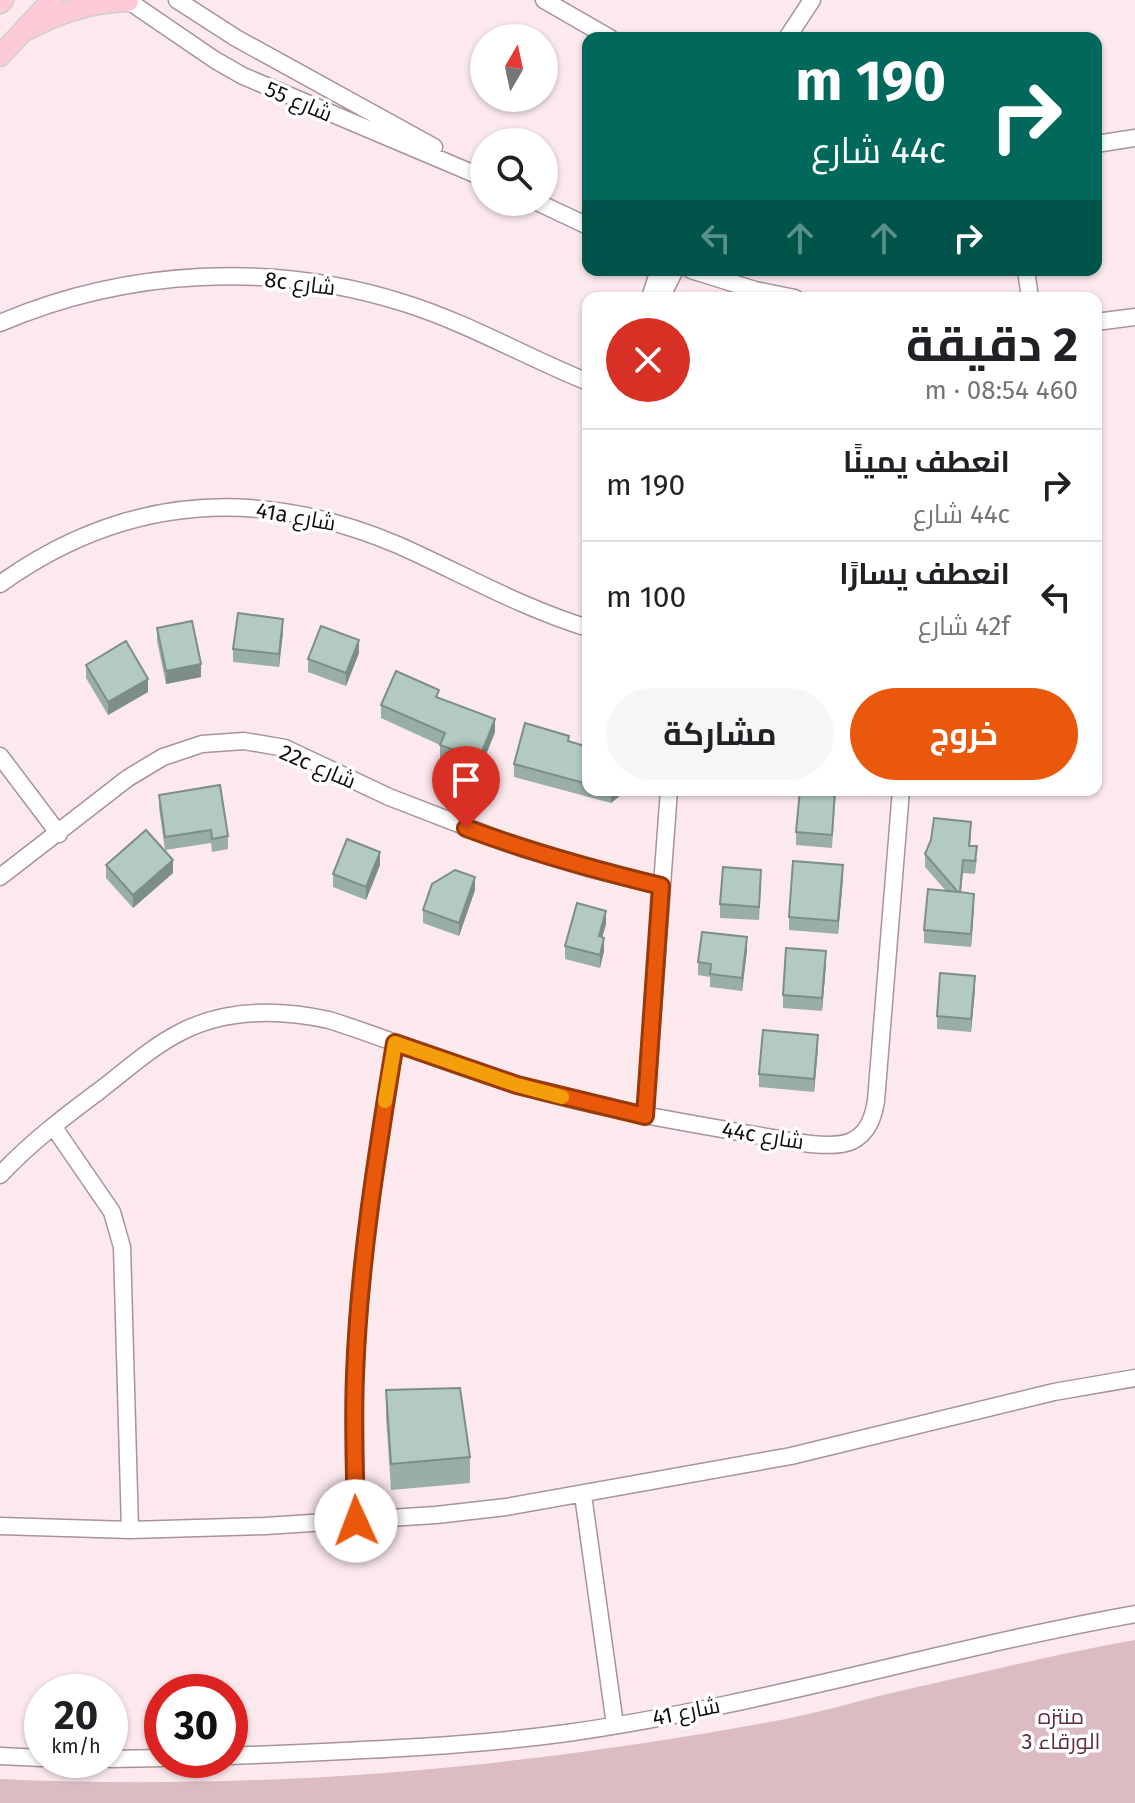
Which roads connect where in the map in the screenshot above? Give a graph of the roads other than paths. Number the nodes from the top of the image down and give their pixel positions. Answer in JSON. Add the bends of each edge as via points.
{"nodes":[{"id":1,"x":52,"y":0,"type":"edge"},
{"id":2,"x":127,"y":0,"type":"edge"},
{"id":3,"x":177,"y":0,"type":"edge"},
{"id":4,"x":544,"y":0,"type":"edge"},
{"id":5,"x":812,"y":0,"type":"edge"},
{"id":6,"x":24,"y":31,"type":"junction"},
{"id":7,"x":600,"y":32,"type":"edge"},
{"id":8,"x":791,"y":32,"type":"edge"},
{"id":9,"x":0,"y":56,"type":"edge"},
{"id":10,"x":1135,"y":138,"type":"edge"},
{"id":11,"x":1102,"y":143,"type":"edge"},
{"id":12,"x":470,"y":169,"type":"edge"},
{"id":13,"x":470,"y":171,"type":"edge"},
{"id":14,"x":558,"y":212,"type":"edge"},
{"id":15,"x":582,"y":223,"type":"edge"},
{"id":16,"x":710,"y":276,"type":"edge"},
{"id":17,"x":765,"y":292,"type":"edge"},
{"id":18,"x":1135,"y":317,"type":"edge"},
{"id":19,"x":1102,"y":321,"type":"edge"},
{"id":20,"x":0,"y":323,"type":"edge"},
{"id":21,"x":582,"y":379,"type":"edge"},
{"id":22,"x":0,"y":584,"type":"edge"},
{"id":23,"x":582,"y":626,"type":"edge"},
{"id":24,"x":0,"y":756,"type":"edge"},
{"id":25,"x":668,"y":796,"type":"edge"},
{"id":26,"x":901,"y":796,"type":"edge"},
{"id":27,"x":59,"y":834,"type":"junction"},
{"id":28,"x":0,"y":877,"type":"edge"},
{"id":29,"x":661,"y":886,"type":"junction"},
{"id":30,"x":395,"y":1043,"type":"junction"},
{"id":31,"x":645,"y":1116,"type":"junction"},
{"id":32,"x":53,"y":1126,"type":"junction"},
{"id":33,"x":0,"y":1175,"type":"edge"},
{"id":34,"x":1135,"y":1378,"type":"edge"},
{"id":35,"x":583,"y":1495,"type":"junction"},
{"id":36,"x":356,"y":1521,"type":"junction"},
{"id":37,"x":0,"y":1526,"type":"edge"},
{"id":38,"x":130,"y":1530,"type":"junction"},
{"id":39,"x":1135,"y":1614,"type":"edge"},
{"id":40,"x":615,"y":1725,"type":"junction"},
{"id":41,"x":248,"y":1755,"type":"edge"},
{"id":42,"x":0,"y":1756,"type":"edge"},
{"id":43,"x":24,"y":1757,"type":"edge"}],
"edges":[{"from":1,"to":6,"type":"main road"},
{"from":2,"to":6,"type":"main road","via":[[65,12]]},
{"from":2,"to":13,"type":"street","name":"شارع 55","via":[[243,76]]},
{"from":3,"to":12,"type":"street","name":"شارع 55"},
{"from":4,"to":7,"type":"street"},
{"from":5,"to":8,"type":"street"},
{"from":6,"to":9,"type":"main road"},
{"from":10,"to":11,"type":"street"},
{"from":14,"to":15,"type":"street"},
{"from":16,"to":17,"type":"street"},
{"from":18,"to":19,"type":"street"},
{"from":20,"to":21,"type":"street","name":"8c شارع","via":[[75,296],[129,285],[245,276],[295,280],[403,303]]},
{"from":22,"to":23,"type":"street","name":"41a شارع","via":[[80,536],[130,519],[182,509],[242,507],[345,525]]},
{"from":24,"to":27,"type":"street"},
{"from":25,"to":29,"type":"street"},
{"from":26,"to":31,"type":"street","name":"44c شارع","via":[[876,1101],[865,1131],[836,1145]]},
{"from":27,"to":28,"type":"street","name":"22c شارع"},
{"from":27,"to":29,"type":"street","name":"22c شارع","via":[[163,757],[202,744],[244,741],[285,748],[402,803],[521,848]]},
{"from":29,"to":31,"type":"street"},
{"from":30,"to":31,"type":"street","name":"44c شارع","via":[[517,1085]]},
{"from":30,"to":32,"type":"street","name":"44c شارع","via":[[299,1013],[221,1017],[179,1033]]},
{"from":30,"to":36,"type":"street","via":[[368,1213],[357,1335]]},
{"from":32,"to":33,"type":"street","name":"44c شارع"},
{"from":32,"to":38,"type":"street","via":[[112,1212],[122,1247]]},
{"from":34,"to":35,"type":"street","via":[[1054,1392],[791,1456]]},
{"from":35,"to":36,"type":"street"},
{"from":35,"to":40,"type":"street"},
{"from":36,"to":38,"type":"street"},
{"from":37,"to":38,"type":"street"},
{"from":39,"to":40,"type":"street","name":"شارع 41"},
{"from":40,"to":41,"type":"street","name":"شارع 41","via":[[463,1744]]},
{"from":42,"to":43,"type":"street"}]}
